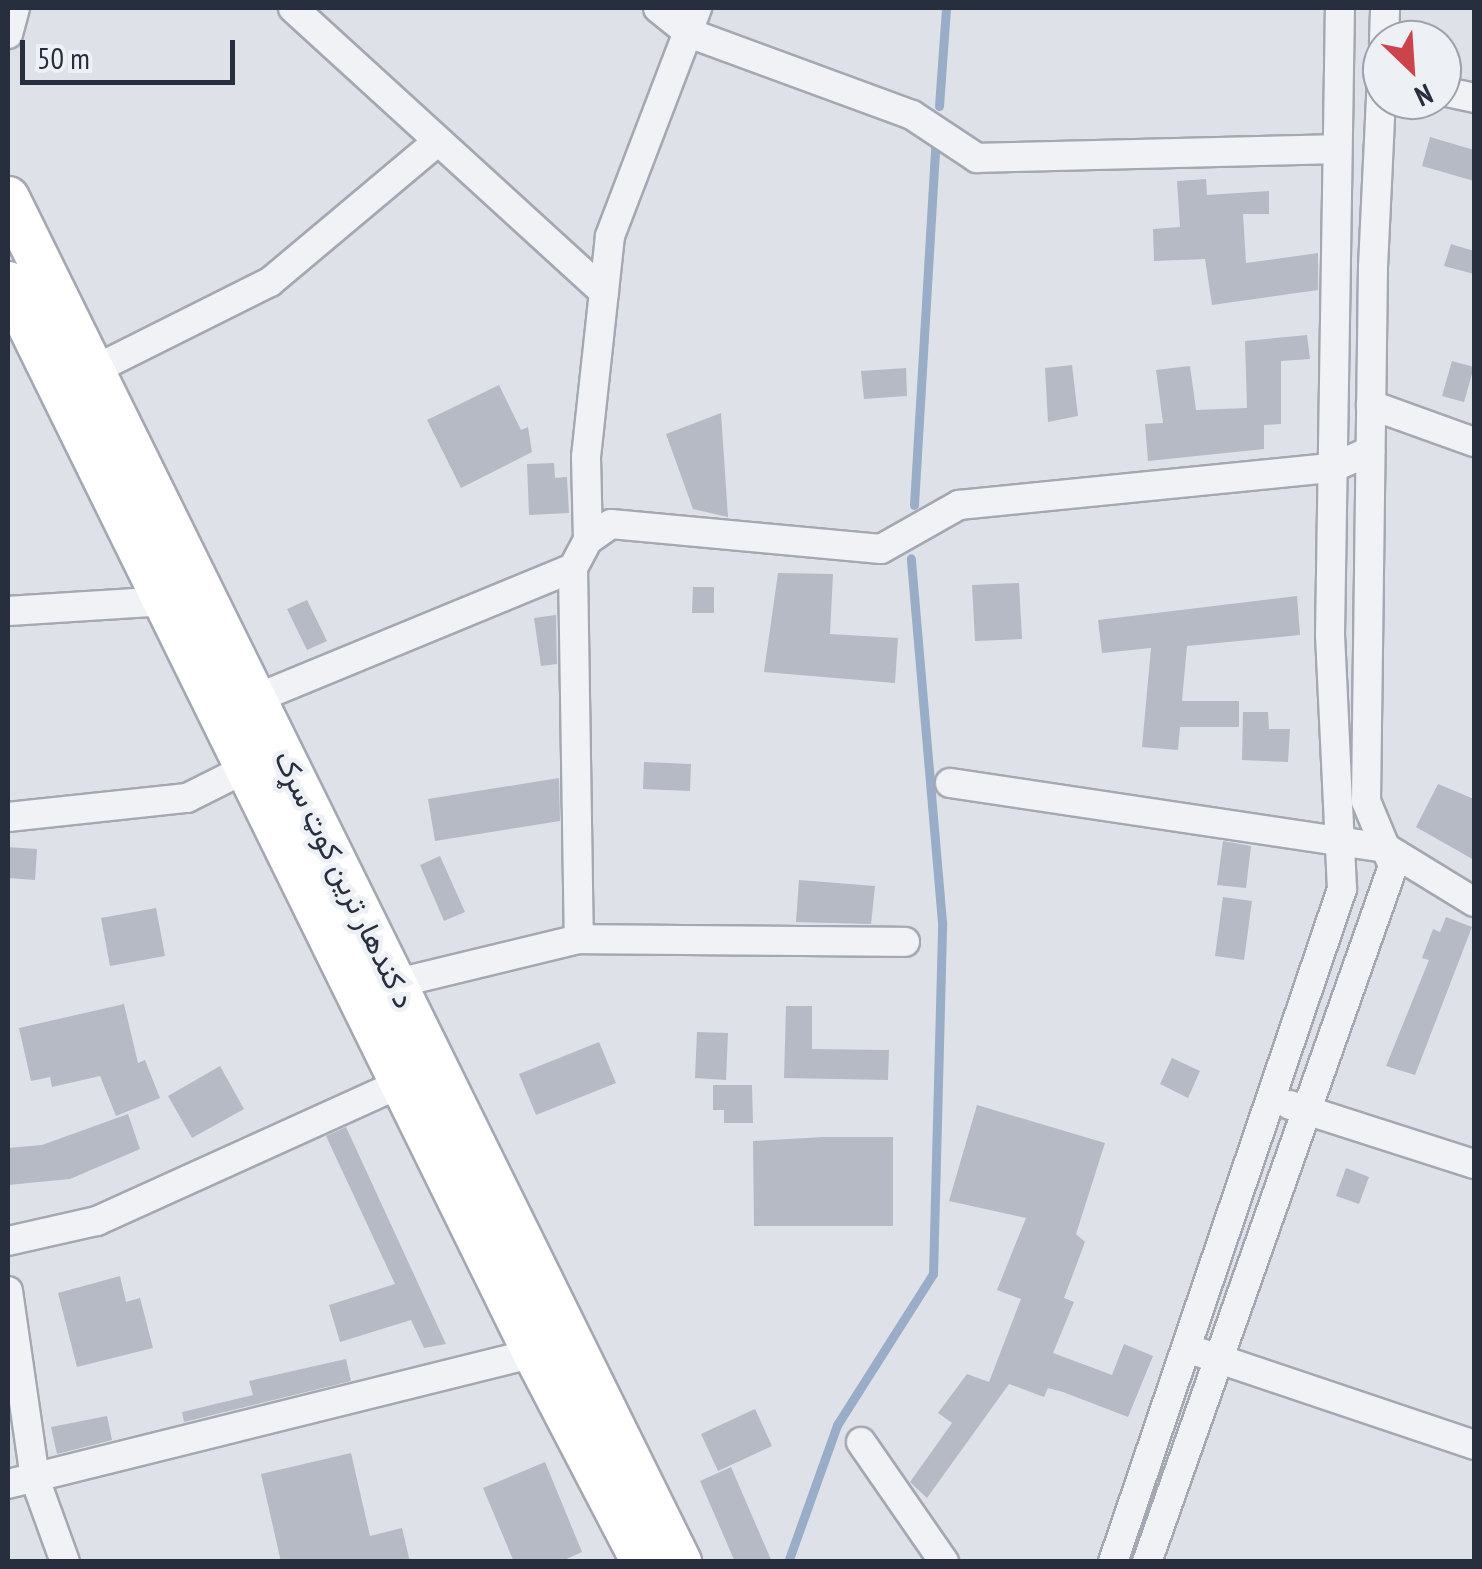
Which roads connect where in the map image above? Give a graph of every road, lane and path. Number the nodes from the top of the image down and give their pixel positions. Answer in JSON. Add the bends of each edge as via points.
{"nodes":[{"id":1,"x":15,"y":8,"type":"edge"},
{"id":2,"x":293,"y":8,"type":"edge"},
{"id":3,"x":658,"y":8,"type":"edge"},
{"id":4,"x":1340,"y":8,"type":"edge"},
{"id":5,"x":693,"y":20,"type":"edge"},
{"id":6,"x":8,"y":34,"type":"edge"},
{"id":7,"x":1338,"y":72,"type":"junction"},
{"id":8,"x":1362,"y":74,"type":"edge"},
{"id":9,"x":1381,"y":120,"type":"edge"},
{"id":10,"x":438,"y":141,"type":"junction"},
{"id":11,"x":1336,"y":149,"type":"junction"},
{"id":12,"x":8,"y":198,"type":"edge"},
{"id":13,"x":8,"y":283,"type":"edge"},
{"id":14,"x":604,"y":292,"type":"junction"},
{"id":15,"x":92,"y":371,"type":"junction"},
{"id":16,"x":1371,"y":405,"type":"junction"},
{"id":17,"x":1474,"y":442,"type":"edge"},
{"id":18,"x":1370,"y":451,"type":"junction"},
{"id":19,"x":1332,"y":468,"type":"junction"},
{"id":20,"x":588,"y":540,"type":"junction"},
{"id":21,"x":573,"y":568,"type":"junction"},
{"id":22,"x":165,"y":600,"type":"junction"},
{"id":23,"x":8,"y":611,"type":"edge"},
{"id":24,"x":255,"y":699,"type":"junction"},
{"id":25,"x":247,"y":768,"type":"junction"},
{"id":26,"x":950,"y":783,"type":"dead end"},
{"id":27,"x":8,"y":817,"type":"edge"},
{"id":28,"x":1340,"y":841,"type":"junction"},
{"id":29,"x":1386,"y":848,"type":"junction"},
{"id":30,"x":1474,"y":902,"type":"edge"},
{"id":31,"x":579,"y":939,"type":"junction"},
{"id":32,"x":904,"y":942,"type":"dead end"},
{"id":33,"x":396,"y":983,"type":"junction"},
{"id":34,"x":403,"y":1082,"type":"junction"},
{"id":35,"x":1270,"y":1098,"type":"junction"},
{"id":36,"x":1306,"y":1110,"type":"junction"},
{"id":37,"x":1474,"y":1164,"type":"edge"},
{"id":38,"x":8,"y":1240,"type":"edge"},
{"id":39,"x":8,"y":1292,"type":"edge"},
{"id":40,"x":1183,"y":1347,"type":"junction"},
{"id":41,"x":534,"y":1353,"type":"junction"},
{"id":42,"x":1218,"y":1359,"type":"junction"},
{"id":43,"x":861,"y":1442,"type":"dead end"},
{"id":44,"x":1474,"y":1445,"type":"edge"},
{"id":45,"x":21,"y":1482,"type":"edge"},
{"id":46,"x":65,"y":1562,"type":"edge"},
{"id":47,"x":644,"y":1562,"type":"edge"},
{"id":48,"x":680,"y":1562,"type":"edge"},
{"id":49,"x":944,"y":1562,"type":"edge"},
{"id":50,"x":1113,"y":1562,"type":"edge"},
{"id":51,"x":1147,"y":1562,"type":"edge"}],
"edges":[{"from":1,"to":6,"type":"street"},
{"from":2,"to":10,"type":"street"},
{"from":3,"to":5,"type":"street"},
{"from":4,"to":7,"type":"street"},
{"from":5,"to":11,"type":"street","via":[[912,115],[977,158]]},
{"from":5,"to":14,"type":"street","via":[[610,236]]},
{"from":7,"to":8,"type":"street"},
{"from":7,"to":11,"type":"street"},
{"from":9,"to":16,"type":"street"},
{"from":10,"to":14,"type":"street"},
{"from":10,"to":15,"type":"street","via":[[270,282]]},
{"from":11,"to":19,"type":"street"},
{"from":12,"to":15,"type":"main road","name":"د کندهار ترين کوټ سړک"},
{"from":13,"to":22,"type":"main road","name":"د کندهار ترين کوټ سړک"},
{"from":14,"to":20,"type":"street","via":[[586,458]]},
{"from":15,"to":24,"type":"main road","name":"د کندهار ترين کوټ سړک"},
{"from":16,"to":17,"type":"street"},
{"from":16,"to":18,"type":"street"},
{"from":18,"to":19,"type":"street"},
{"from":18,"to":29,"type":"street","via":[[1366,801]]},
{"from":19,"to":20,"type":"street","via":[[959,504],[881,549],[611,524]]},
{"from":19,"to":28,"type":"street","via":[[1330,635]]},
{"from":20,"to":21,"type":"street"},
{"from":21,"to":24,"type":"street"},
{"from":21,"to":31,"type":"street"},
{"from":22,"to":23,"type":"street"},
{"from":22,"to":25,"type":"main road","name":"د کندهار ترين کوټ سړک"},
{"from":24,"to":33,"type":"main road","name":"د کندهار ترين کوټ سړک"},
{"from":25,"to":27,"type":"street","via":[[187,798]]},
{"from":25,"to":34,"type":"main road","name":"د کندهار ترين کوټ سړک"},
{"from":26,"to":28,"type":"street"},
{"from":28,"to":29,"type":"street"},
{"from":28,"to":35,"type":"street","via":[[1342,889]]},
{"from":29,"to":30,"type":"street"},
{"from":29,"to":36,"type":"street","via":[[1392,866]]},
{"from":31,"to":32,"type":"street"},
{"from":31,"to":33,"type":"street"},
{"from":33,"to":48,"type":"main road","name":"د کندهار ترين کوټ سړک"},
{"from":34,"to":38,"type":"street","via":[[96,1222]]},
{"from":34,"to":41,"type":"main road","name":"د کندهار ترين کوټ سړک"},
{"from":35,"to":36,"type":"street"},
{"from":35,"to":40,"type":"street"},
{"from":36,"to":37,"type":"street"},
{"from":36,"to":42,"type":"street"},
{"from":39,"to":45,"type":"street"},
{"from":40,"to":42,"type":"street"},
{"from":40,"to":50,"type":"street"},
{"from":41,"to":45,"type":"street"},
{"from":41,"to":47,"type":"main road","name":"د کندهار ترين کوټ سړک"},
{"from":42,"to":44,"type":"street"},
{"from":42,"to":51,"type":"street"},
{"from":43,"to":49,"type":"street"},
{"from":45,"to":46,"type":"street"}]}
